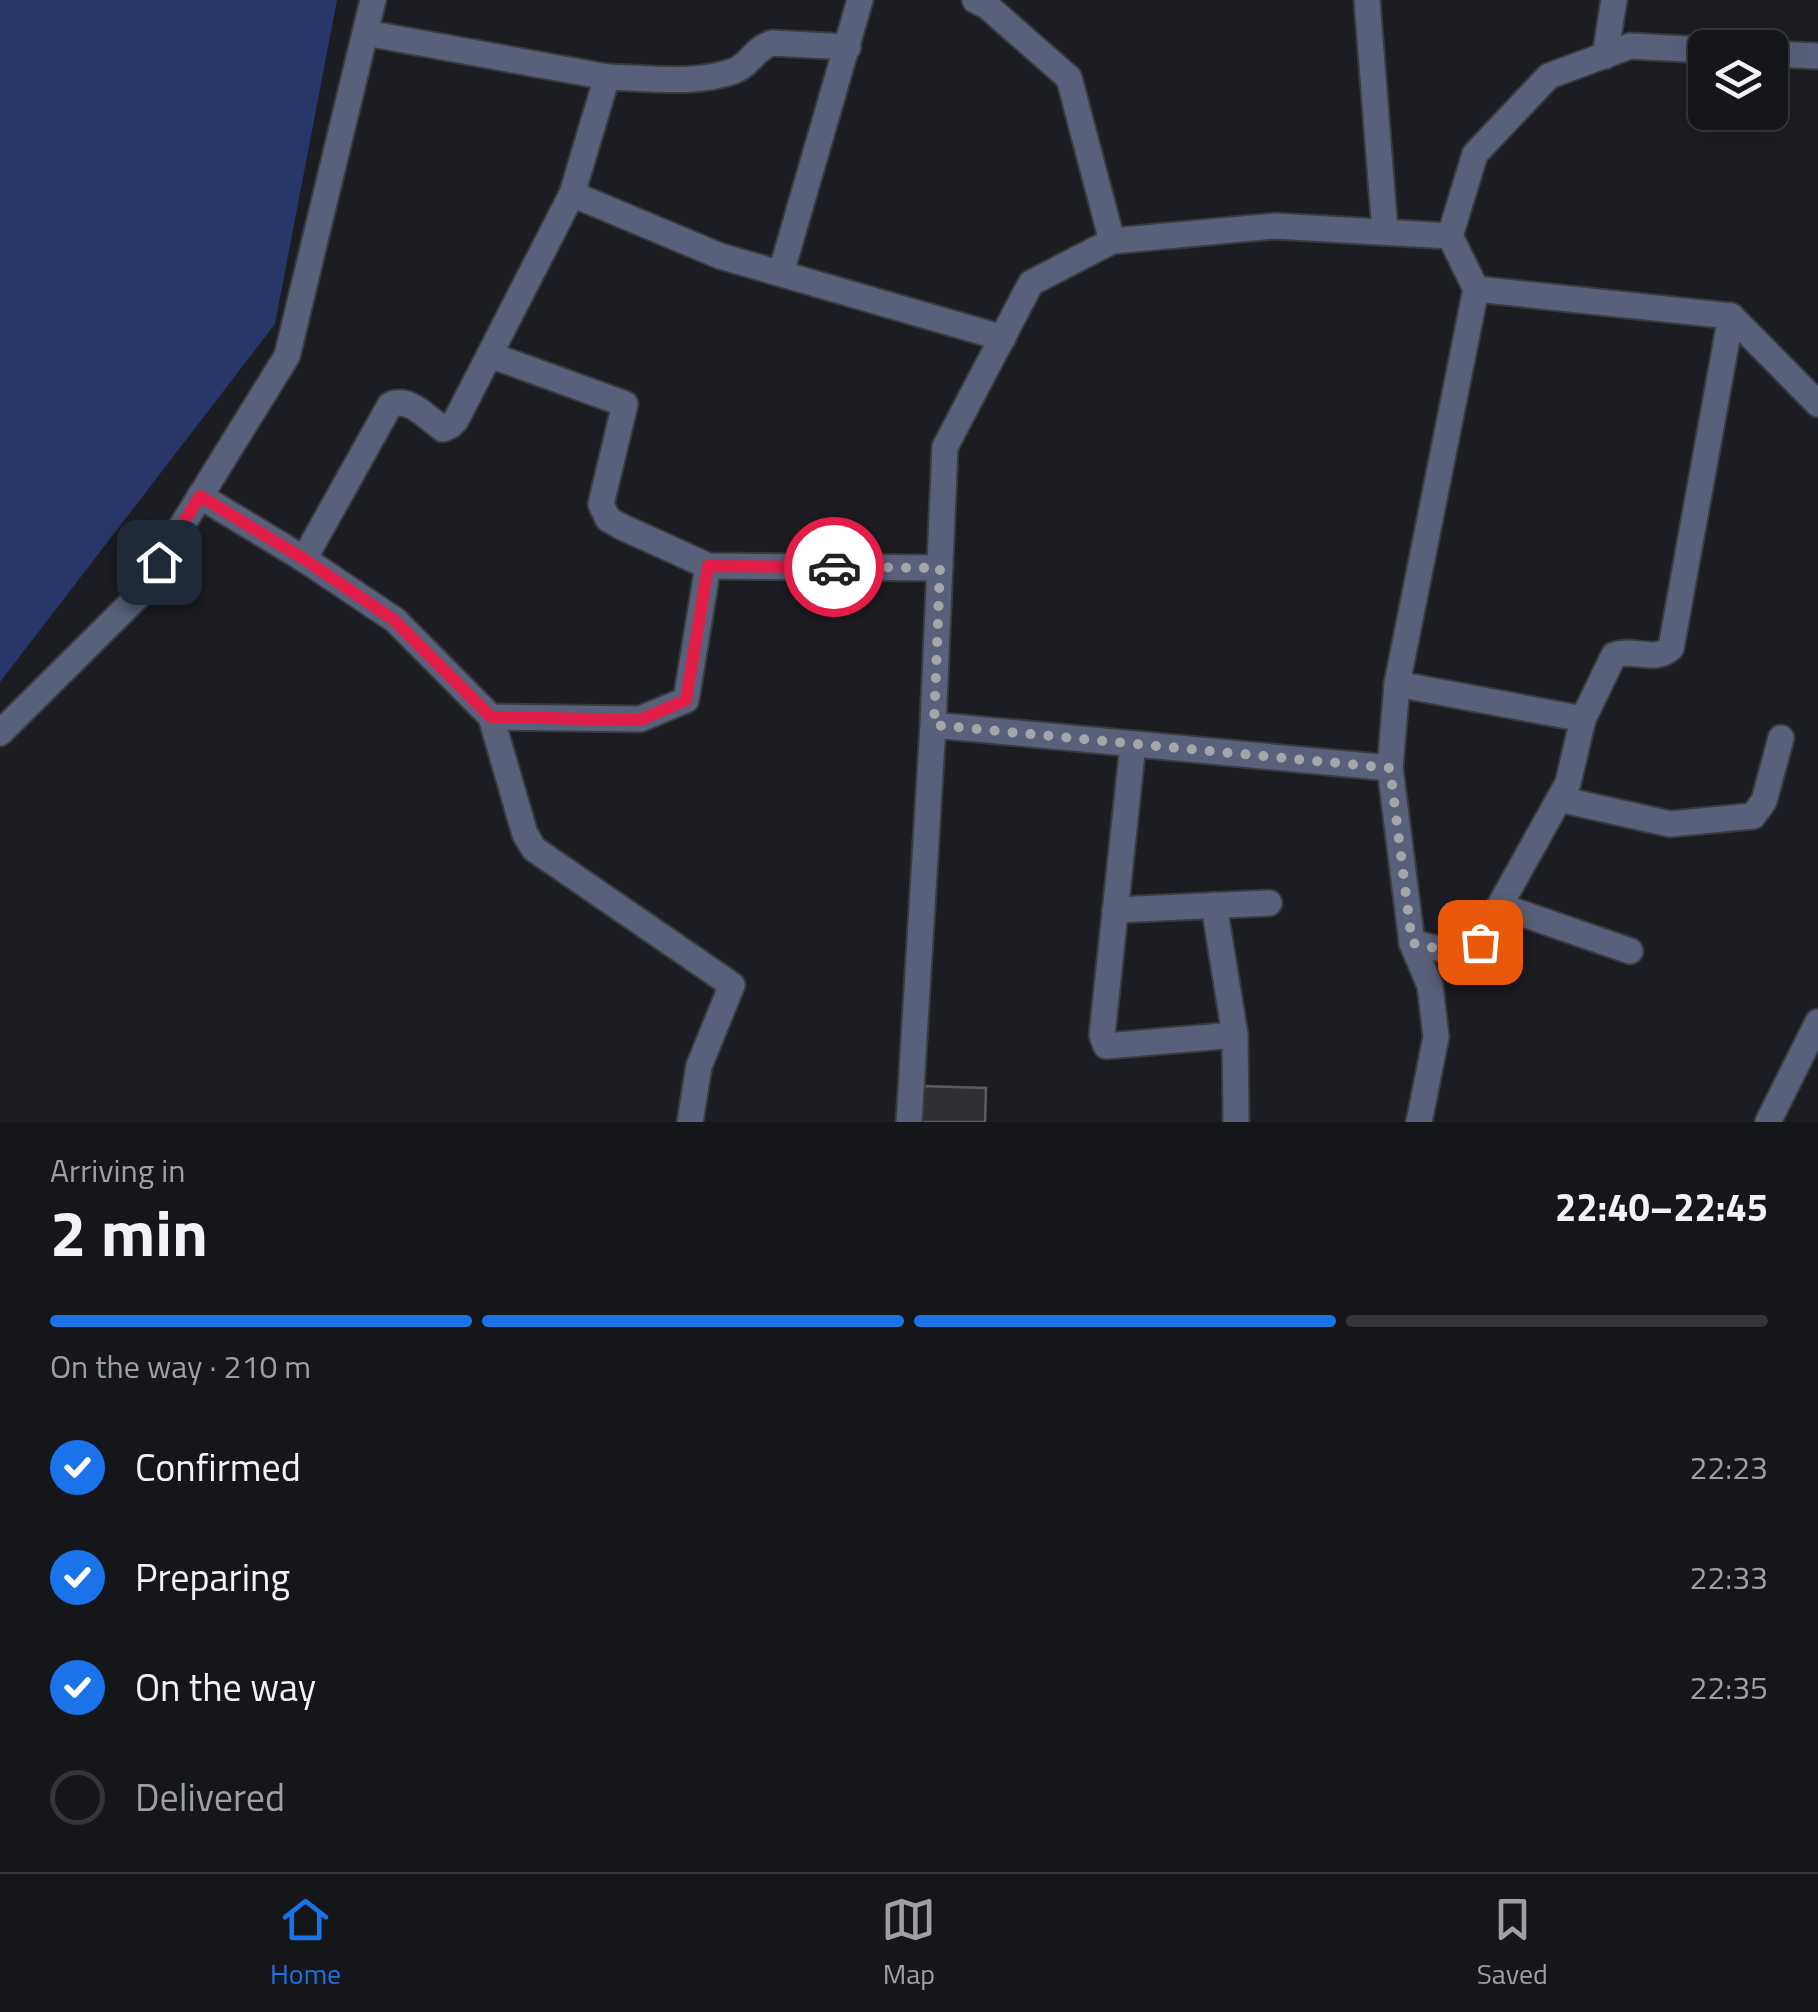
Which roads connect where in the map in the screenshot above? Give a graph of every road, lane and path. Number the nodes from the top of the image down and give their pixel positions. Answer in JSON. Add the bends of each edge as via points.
{"nodes":[{"id":1,"x":372,"y":0,"type":"edge"},
{"id":2,"x":860,"y":0,"type":"edge"},
{"id":3,"x":975,"y":0,"type":"edge"},
{"id":4,"x":1367,"y":0,"type":"edge"},
{"id":5,"x":1614,"y":0,"type":"edge"},
{"id":6,"x":366,"y":33,"type":"junction"},
{"id":7,"x":848,"y":47,"type":"junction"},
{"id":8,"x":1688,"y":49,"type":"edge"},
{"id":9,"x":1788,"y":55,"type":"edge"},
{"id":10,"x":1604,"y":56,"type":"junction"},
{"id":11,"x":1818,"y":56,"type":"edge"},
{"id":12,"x":607,"y":77,"type":"junction"},
{"id":13,"x":572,"y":194,"type":"junction"},
{"id":14,"x":1385,"y":232,"type":"junction"},
{"id":15,"x":1450,"y":236,"type":"junction"},
{"id":16,"x":1112,"y":241,"type":"junction"},
{"id":17,"x":781,"y":274,"type":"junction"},
{"id":18,"x":1476,"y":289,"type":"junction"},
{"id":19,"x":1731,"y":316,"type":"junction"},
{"id":20,"x":1004,"y":338,"type":"junction"},
{"id":21,"x":490,"y":355,"type":"junction"},
{"id":22,"x":1818,"y":404,"type":"edge"},
{"id":23,"x":200,"y":496,"type":"junction"},
{"id":24,"x":304,"y":559,"type":"junction"},
{"id":25,"x":708,"y":566,"type":"junction"},
{"id":26,"x":940,"y":568,"type":"junction"},
{"id":27,"x":1396,"y":684,"type":"junction"},
{"id":28,"x":491,"y":717,"type":"junction"},
{"id":29,"x":1582,"y":720,"type":"junction"},
{"id":30,"x":934,"y":725,"type":"junction"},
{"id":31,"x":0,"y":733,"type":"edge"},
{"id":32,"x":1782,"y":738,"type":"dead end"},
{"id":33,"x":1133,"y":744,"type":"junction"},
{"id":34,"x":1390,"y":768,"type":"junction"},
{"id":35,"x":1559,"y":798,"type":"junction"},
{"id":36,"x":1269,"y":903,"type":"dead end"},
{"id":37,"x":1214,"y":905,"type":"junction"},
{"id":38,"x":1500,"y":906,"type":"junction"},
{"id":39,"x":1115,"y":910,"type":"junction"},
{"id":40,"x":1412,"y":943,"type":"junction"},
{"id":41,"x":1630,"y":951,"type":"dead end"},
{"id":42,"x":1818,"y":1022,"type":"edge"},
{"id":43,"x":1235,"y":1034,"type":"junction"},
{"id":44,"x":690,"y":1122,"type":"edge"},
{"id":45,"x":909,"y":1122,"type":"edge"},
{"id":46,"x":1236,"y":1122,"type":"edge"},
{"id":47,"x":1419,"y":1122,"type":"edge"},
{"id":48,"x":1768,"y":1122,"type":"edge"}],
"edges":[{"from":1,"to":6,"type":"street"},
{"from":2,"to":7,"type":"street"},
{"from":3,"to":16,"type":"street","via":[[1069,78]]},
{"from":4,"to":14,"type":"street"},
{"from":5,"to":10,"type":"street"},
{"from":6,"to":12,"type":"street"},
{"from":6,"to":23,"type":"street","via":[[288,356]]},
{"from":7,"to":12,"type":"street","via":[[772,43],[740,69],[704,79]]},
{"from":7,"to":17,"type":"street"},
{"from":8,"to":10,"type":"street","via":[[1630,46]]},
{"from":9,"to":11,"type":"street"},
{"from":10,"to":15,"type":"street","via":[[1549,76],[1475,154]]},
{"from":12,"to":13,"type":"street"},
{"from":13,"to":17,"type":"street"},
{"from":13,"to":21,"type":"street"},
{"from":14,"to":15,"type":"street"},
{"from":14,"to":16,"type":"street","via":[[1275,226]]},
{"from":15,"to":18,"type":"street"},
{"from":16,"to":20,"type":"street","via":[[1030,283]]},
{"from":17,"to":20,"type":"street"},
{"from":18,"to":19,"type":"street"},
{"from":18,"to":27,"type":"street"},
{"from":19,"to":22,"type":"street"},
{"from":19,"to":29,"type":"street","via":[[1672,648],[1654,656],[1614,655]]},
{"from":20,"to":26,"type":"street","via":[[945,447]]},
{"from":21,"to":24,"type":"street","via":[[450,426],[443,429],[406,402],[390,405]]},
{"from":21,"to":25,"type":"street","via":[[625,404],[601,504],[608,519]]},
{"from":23,"to":24,"type":"street"},
{"from":23,"to":31,"type":"street","via":[[138,595]]},
{"from":24,"to":28,"type":"street","via":[[394,620]]},
{"from":25,"to":26,"type":"street"},
{"from":25,"to":28,"type":"street","via":[[686,700],[640,720]]},
{"from":26,"to":30,"type":"street"},
{"from":27,"to":29,"type":"street"},
{"from":27,"to":34,"type":"street"},
{"from":28,"to":44,"type":"street","via":[[534,849],[732,985],[699,1066]]},
{"from":29,"to":35,"type":"street"},
{"from":30,"to":33,"type":"street"},
{"from":30,"to":45,"type":"street"},
{"from":32,"to":35,"type":"street","via":[[1753,816],[1670,824]]},
{"from":33,"to":34,"type":"street"},
{"from":33,"to":39,"type":"street"},
{"from":34,"to":40,"type":"street"},
{"from":35,"to":38,"type":"street"},
{"from":36,"to":37,"type":"street"},
{"from":37,"to":39,"type":"street"},
{"from":37,"to":43,"type":"street"},
{"from":38,"to":40,"type":"street","via":[[1480,942],[1467,950]]},
{"from":38,"to":41,"type":"street"},
{"from":39,"to":43,"type":"street","via":[[1106,1046]]},
{"from":40,"to":47,"type":"street","via":[[1430,986],[1436,1038]]},
{"from":42,"to":48,"type":"street"},
{"from":43,"to":46,"type":"street"}]}
